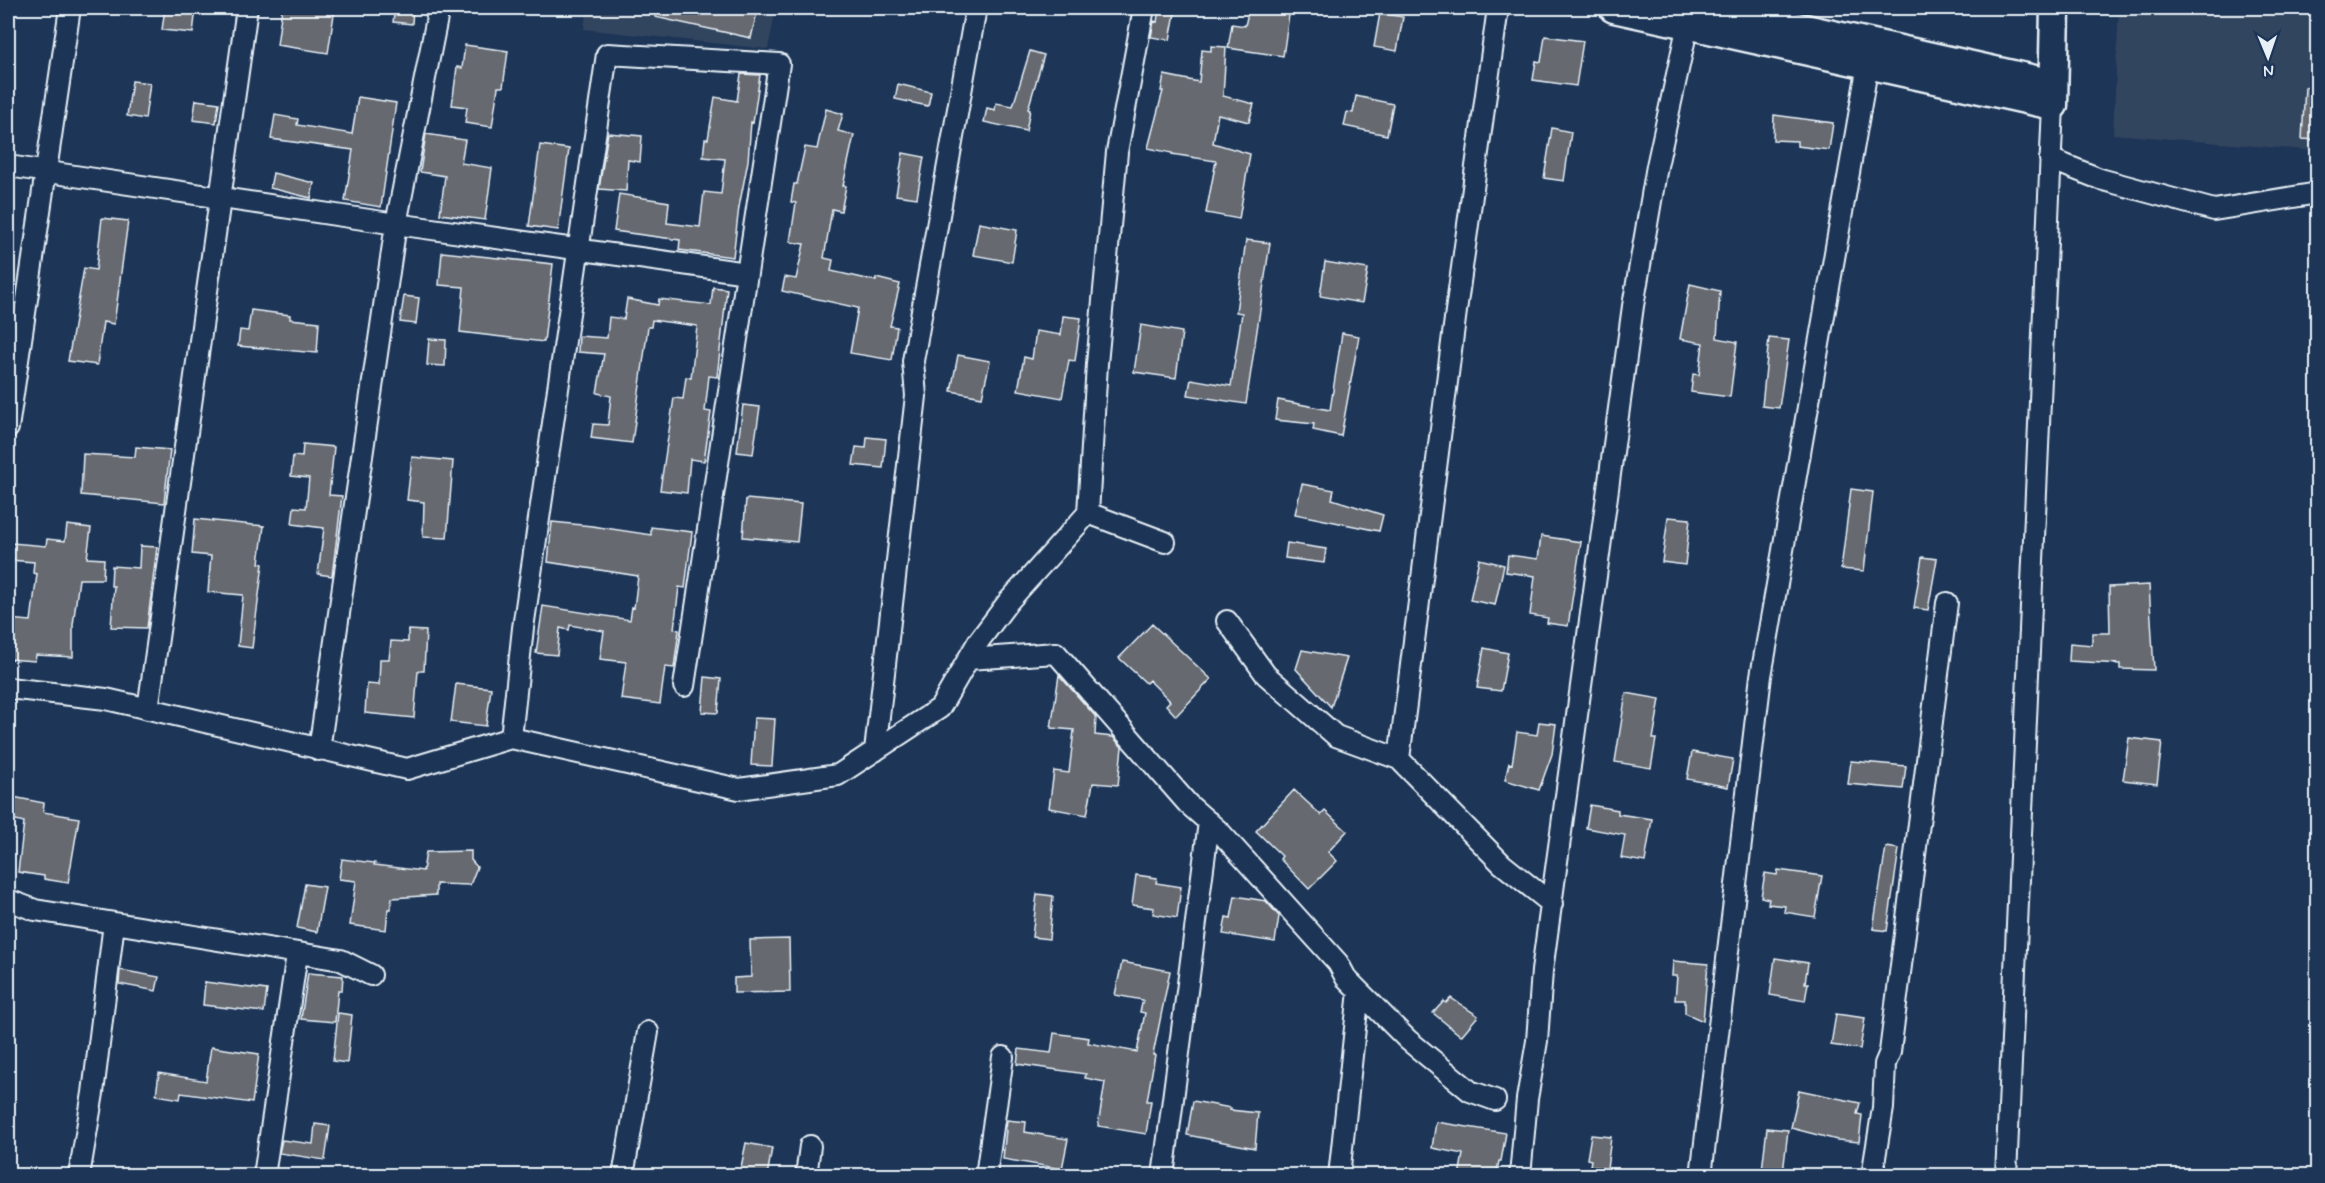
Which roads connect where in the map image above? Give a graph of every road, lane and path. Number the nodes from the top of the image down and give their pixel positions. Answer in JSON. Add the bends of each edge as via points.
{"nodes":[{"id":1,"x":70,"y":8,"type":"edge"},
{"id":2,"x":247,"y":8,"type":"edge"},
{"id":3,"x":439,"y":8,"type":"edge"},
{"id":4,"x":976,"y":8,"type":"edge"},
{"id":5,"x":1144,"y":8,"type":"edge"},
{"id":6,"x":1498,"y":8,"type":"edge"},
{"id":7,"x":1614,"y":8,"type":"edge"},
{"id":8,"x":1711,"y":8,"type":"edge"},
{"id":9,"x":2055,"y":8,"type":"edge"},
{"id":10,"x":1688,"y":24,"type":"junction"},
{"id":11,"x":1868,"y":64,"type":"junction"},
{"id":12,"x":2053,"y":95,"type":"junction"},
{"id":13,"x":2050,"y":159,"type":"junction"},
{"id":14,"x":8,"y":166,"type":"edge"},
{"id":15,"x":46,"y":171,"type":"junction"},
{"id":16,"x":2318,"y":193,"type":"edge"},
{"id":17,"x":221,"y":196,"type":"junction"},
{"id":18,"x":396,"y":224,"type":"junction"},
{"id":19,"x":579,"y":248,"type":"junction"},
{"id":20,"x":747,"y":273,"type":"junction"},
{"id":21,"x":8,"y":428,"type":"edge"},
{"id":22,"x":1088,"y":513,"type":"junction"},
{"id":23,"x":1165,"y":542,"type":"dead end"},
{"id":24,"x":1947,"y":603,"type":"dead end"},
{"id":25,"x":1227,"y":621,"type":"dead end"},
{"id":26,"x":968,"y":659,"type":"junction"},
{"id":27,"x":684,"y":686,"type":"dead end"},
{"id":28,"x":8,"y":688,"type":"edge"},
{"id":29,"x":148,"y":709,"type":"junction"},
{"id":30,"x":511,"y":738,"type":"junction"},
{"id":31,"x":320,"y":750,"type":"junction"},
{"id":32,"x":875,"y":751,"type":"junction"},
{"id":33,"x":1399,"y":759,"type":"junction"},
{"id":34,"x":1209,"y":822,"type":"junction"},
{"id":35,"x":8,"y":900,"type":"edge"},
{"id":36,"x":1552,"y":904,"type":"junction"},
{"id":37,"x":114,"y":923,"type":"junction"},
{"id":38,"x":297,"y":954,"type":"junction"},
{"id":39,"x":371,"y":975,"type":"dead end"},
{"id":40,"x":1359,"y":991,"type":"junction"},
{"id":41,"x":648,"y":1032,"type":"dead end"},
{"id":42,"x":1003,"y":1057,"type":"dead end"},
{"id":43,"x":1495,"y":1100,"type":"dead end"},
{"id":44,"x":810,"y":1146,"type":"dead end"},
{"id":45,"x":79,"y":1176,"type":"edge"},
{"id":46,"x":264,"y":1176,"type":"edge"},
{"id":47,"x":622,"y":1176,"type":"edge"},
{"id":48,"x":806,"y":1176,"type":"edge"},
{"id":49,"x":986,"y":1176,"type":"edge"},
{"id":50,"x":1163,"y":1176,"type":"edge"},
{"id":51,"x":1339,"y":1176,"type":"edge"},
{"id":52,"x":1520,"y":1176,"type":"edge"},
{"id":53,"x":1701,"y":1176,"type":"edge"},
{"id":54,"x":1872,"y":1176,"type":"edge"},
{"id":55,"x":2006,"y":1176,"type":"edge"}],
"edges":[{"from":1,"to":15,"type":"street"},
{"from":2,"to":17,"type":"street"},
{"from":3,"to":18,"type":"street"},
{"from":4,"to":32,"type":"street","via":[[913,361],[916,396]]},
{"from":5,"to":22,"type":"street","via":[[1117,152]]},
{"from":6,"to":33,"type":"street"},
{"from":7,"to":10,"type":"street"},
{"from":8,"to":12,"type":"street"},
{"from":9,"to":12,"type":"street"},
{"from":10,"to":11,"type":"street"},
{"from":10,"to":36,"type":"street","via":[[1657,166],[1633,306]]},
{"from":11,"to":12,"type":"street"},
{"from":11,"to":53,"type":"street","via":[[1761,676]]},
{"from":12,"to":13,"type":"street"},
{"from":13,"to":16,"type":"street","via":[[2100,179],[2214,210]]},
{"from":13,"to":55,"type":"street"},
{"from":14,"to":15,"type":"street"},
{"from":15,"to":17,"type":"street"},
{"from":15,"to":21,"type":"street"},
{"from":17,"to":18,"type":"street"},
{"from":17,"to":29,"type":"street"},
{"from":18,"to":19,"type":"street"},
{"from":18,"to":31,"type":"street"},
{"from":19,"to":20,"type":"street"},
{"from":19,"to":20,"type":"street","via":[[608,54],[778,64]]},
{"from":19,"to":30,"type":"street","via":[[523,628]]},
{"from":20,"to":27,"type":"street"},
{"from":22,"to":23,"type":"street"},
{"from":22,"to":26,"type":"street","via":[[1008,602]]},
{"from":24,"to":54,"type":"street"},
{"from":25,"to":33,"type":"street","via":[[1266,675],[1336,736]]},
{"from":26,"to":32,"type":"street","via":[[940,708]]},
{"from":26,"to":34,"type":"street","via":[[1056,652],[1188,804]]},
{"from":28,"to":29,"type":"street","via":[[106,699]]},
{"from":29,"to":31,"type":"street"},
{"from":30,"to":31,"type":"street","via":[[407,769]]},
{"from":30,"to":32,"type":"street","via":[[739,789],[838,775]]},
{"from":33,"to":36,"type":"street","via":[[1502,864]]},
{"from":34,"to":40,"type":"street"},
{"from":34,"to":50,"type":"street"},
{"from":35,"to":37,"type":"street","via":[[35,910]]},
{"from":36,"to":52,"type":"street"},
{"from":37,"to":38,"type":"street"},
{"from":37,"to":45,"type":"street"},
{"from":38,"to":39,"type":"street","via":[[341,960]]},
{"from":38,"to":46,"type":"street"},
{"from":40,"to":43,"type":"street","via":[[1408,1040],[1470,1091]]},
{"from":40,"to":51,"type":"street"},
{"from":41,"to":47,"type":"street"},
{"from":42,"to":49,"type":"street"},
{"from":44,"to":48,"type":"street"}]}
